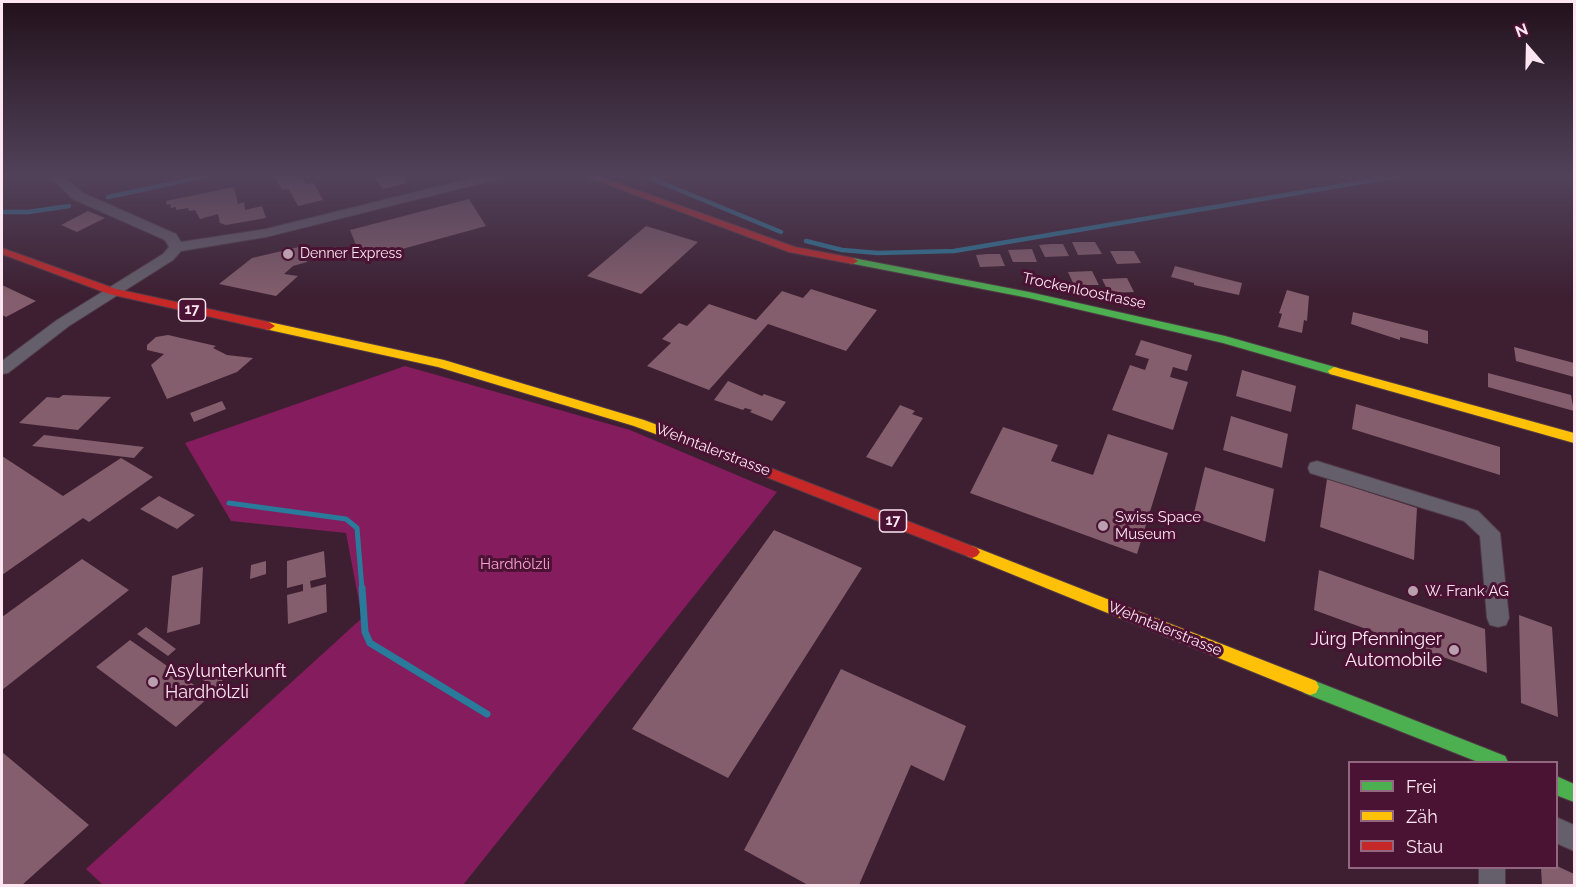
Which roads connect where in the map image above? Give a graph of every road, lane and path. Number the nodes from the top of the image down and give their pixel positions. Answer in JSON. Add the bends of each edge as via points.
{"nodes":[{"id":1,"x":124,"y":216,"type":"edge"},
{"id":2,"x":332,"y":216,"type":"edge"},
{"id":3,"x":701,"y":216,"type":"edge"},
{"id":4,"x":176,"y":248,"type":"junction"},
{"id":5,"x":2,"y":251,"type":"edge"},
{"id":6,"x":112,"y":291,"type":"junction"},
{"id":7,"x":2,"y":369,"type":"edge"},
{"id":8,"x":1575,"y":438,"type":"edge"},
{"id":9,"x":1317,"y":468,"type":"dead end"},
{"id":10,"x":1498,"y":618,"type":"dead end"},
{"id":11,"x":1496,"y":761,"type":"edge"},
{"id":12,"x":1558,"y":785,"type":"edge"},
{"id":13,"x":1575,"y":793,"type":"edge"},
{"id":14,"x":1558,"y":830,"type":"edge"},
{"id":15,"x":1575,"y":838,"type":"edge"},
{"id":16,"x":1492,"y":869,"type":"edge"},
{"id":17,"x":1492,"y":885,"type":"edge"}],
"edges":[{"from":1,"to":4,"type":"street","via":[[171,237]]},
{"from":2,"to":4,"type":"street","via":[[266,233]]},
{"from":3,"to":8,"type":"main road","name":"Trockenloostrasse","via":[[793,250],[1029,295],[1225,340]]},
{"from":4,"to":6,"type":"street","via":[[168,257]]},
{"from":5,"to":6,"type":"main road","number":"17"},
{"from":6,"to":7,"type":"street"},
{"from":6,"to":11,"type":"main road","name":"Wehntalerstrasse","number":"17","via":[[440,363],[639,423]]},
{"from":9,"to":10,"type":"street","via":[[1471,516],[1490,533]]},
{"from":12,"to":13,"type":"main road"},
{"from":14,"to":15,"type":"street"},
{"from":16,"to":17,"type":"street"}]}
